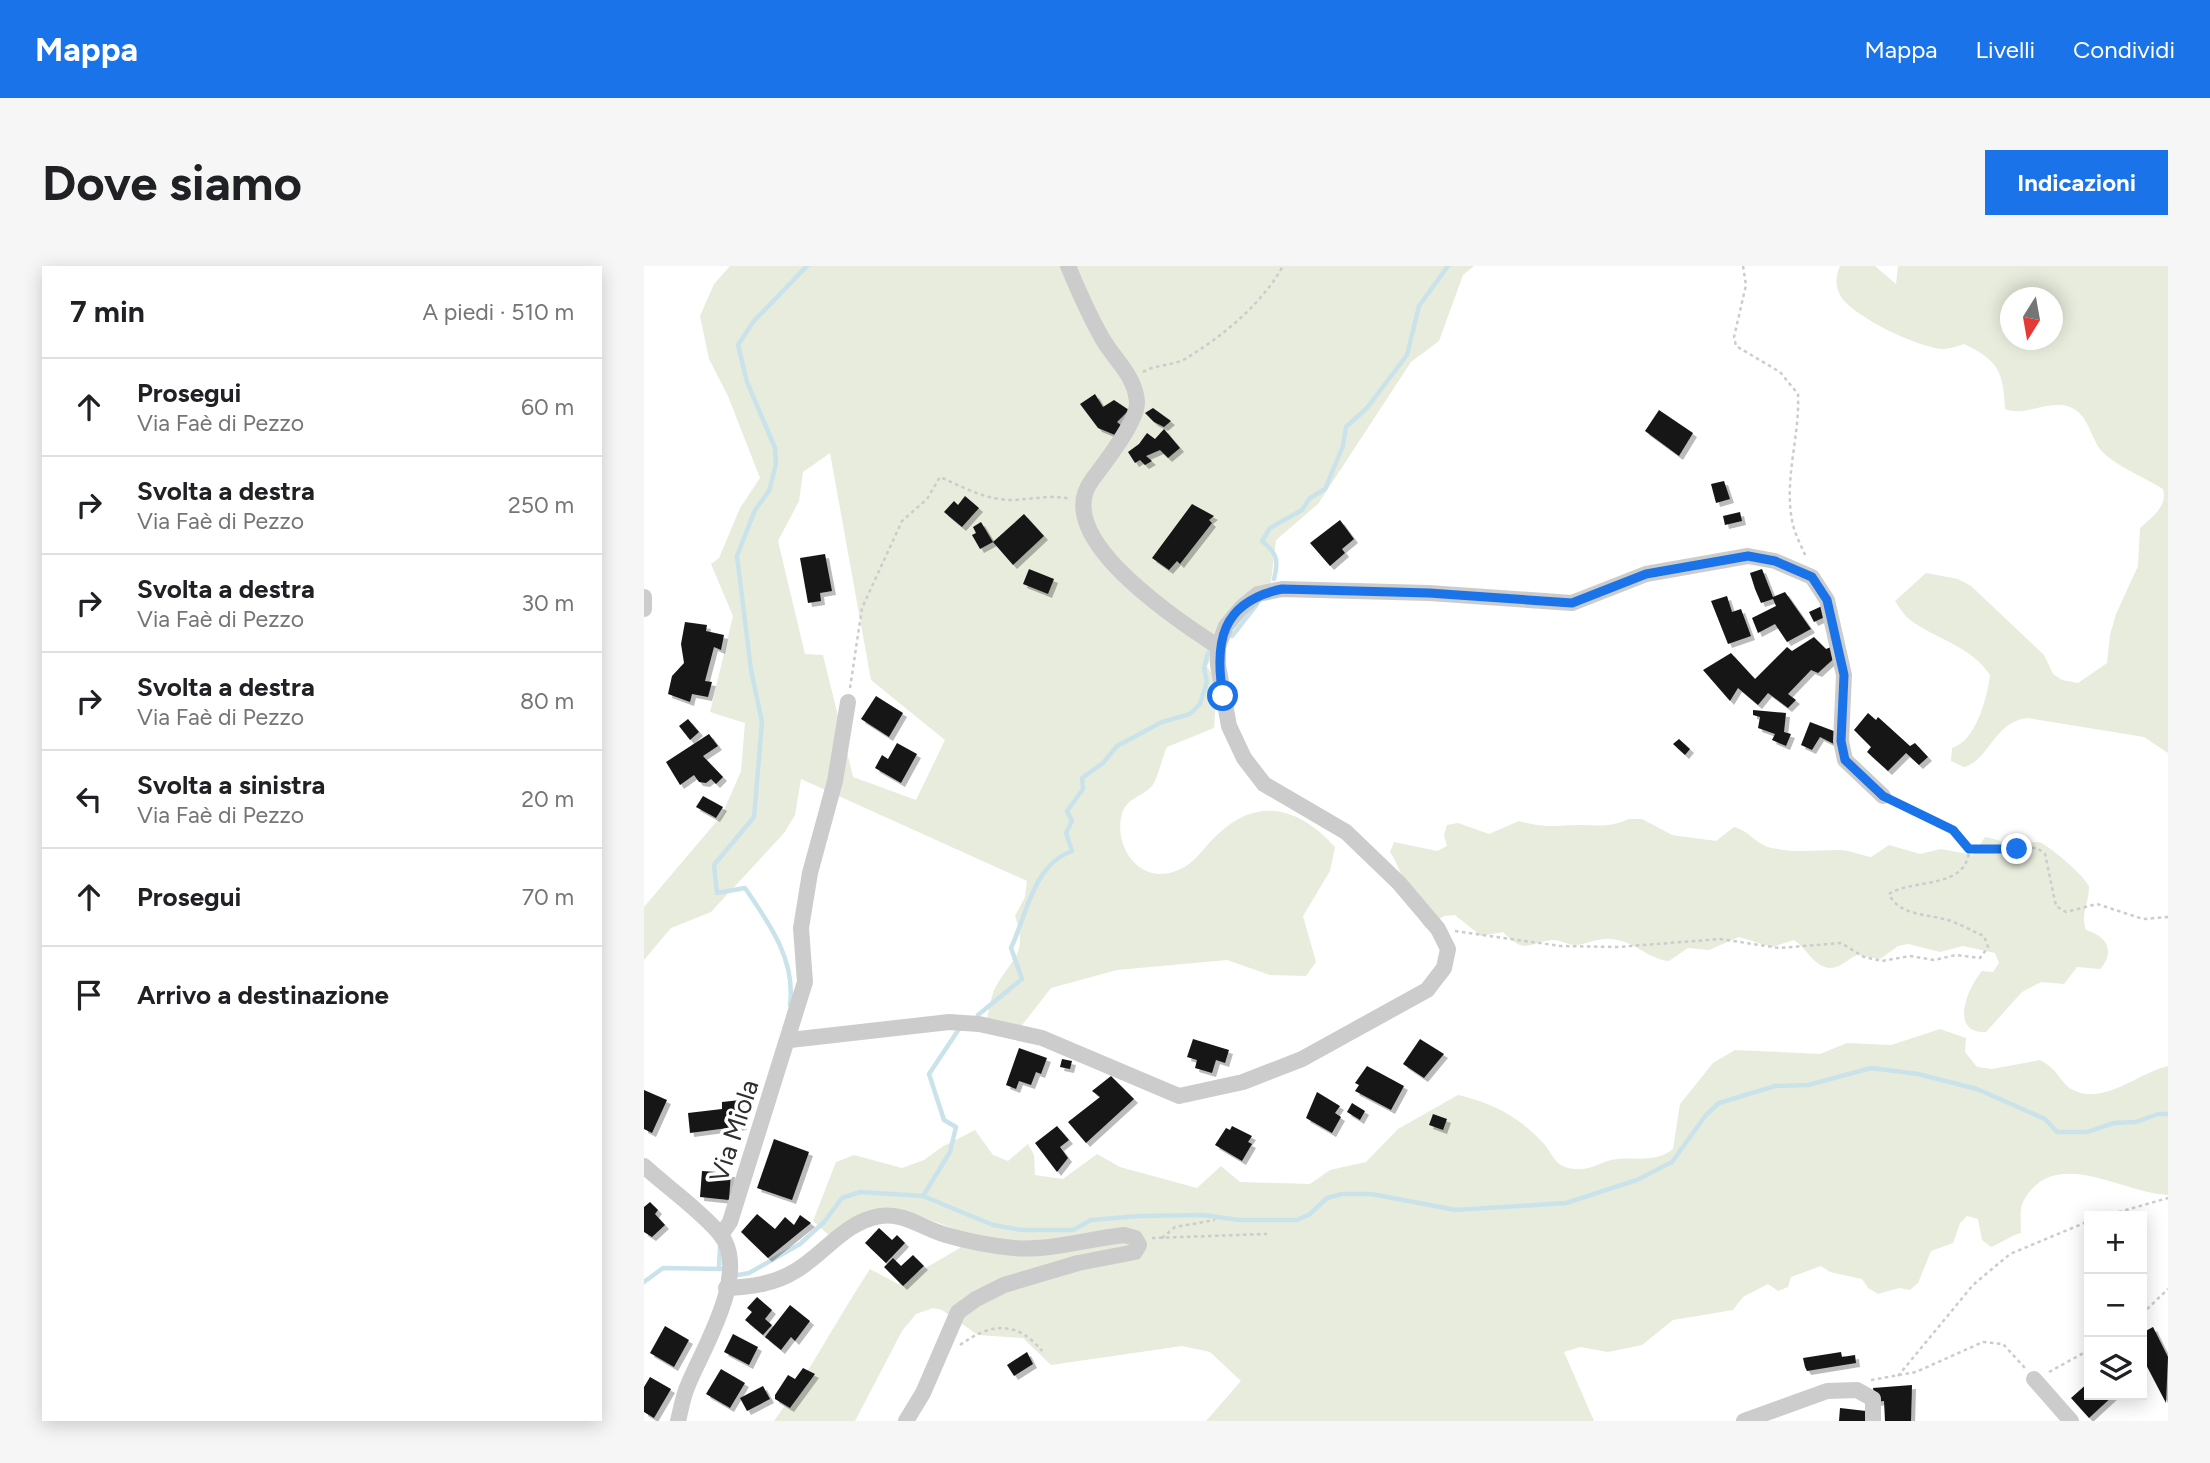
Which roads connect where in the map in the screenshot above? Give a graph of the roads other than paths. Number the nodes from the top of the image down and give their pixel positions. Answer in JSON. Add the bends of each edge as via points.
{"nodes":[{"id":1,"x":1068,"y":266,"type":"edge"},
{"id":2,"x":644,"y":597,"type":"edge"},
{"id":3,"x":644,"y":609,"type":"edge"},
{"id":4,"x":1218,"y":647,"type":"junction"},
{"id":5,"x":848,"y":702,"type":"road end"},
{"id":6,"x":1883,"y":796,"type":"road end"},
{"id":7,"x":790,"y":1040,"type":"junction"},
{"id":8,"x":644,"y":1166,"type":"edge"},
{"id":9,"x":721,"y":1235,"type":"junction"},
{"id":10,"x":726,"y":1288,"type":"junction"},
{"id":11,"x":2034,"y":1379,"type":"road end"},
{"id":12,"x":678,"y":1421,"type":"edge"},
{"id":13,"x":906,"y":1421,"type":"edge"},
{"id":14,"x":1744,"y":1421,"type":"edge"},
{"id":15,"x":1873,"y":1421,"type":"edge"},
{"id":16,"x":2071,"y":1421,"type":"edge"}],
"edges":[{"from":1,"to":4,"type":"street","via":[[1103,340],[1132,379],[1137,406],[1082,502],[1088,527],[1129,582]]},
{"from":2,"to":3,"type":"street"},
{"from":4,"to":6,"type":"street","via":[[1226,626],[1241,608],[1258,594],[1282,589],[1572,603],[1646,574],[1748,556],[1775,561],[1812,577],[1827,600],[1844,675],[1841,741],[1845,760]]},
{"from":4,"to":7,"type":"street","via":[[1229,726],[1244,758],[1264,784],[1346,832],[1438,929],[1448,949],[1444,968],[1427,990],[1303,1059],[1243,1082],[1179,1096],[1042,1038],[979,1024],[949,1022]]},
{"from":5,"to":7,"type":"street","name":"Via Miola","via":[[835,780],[810,873],[801,928],[805,982]]},
{"from":7,"to":9,"type":"street","name":"Via Miola","via":[[730,1223]]},
{"from":8,"to":9,"type":"street"},
{"from":9,"to":10,"type":"street","via":[[728,1252]]},
{"from":10,"to":12,"type":"street","via":[[717,1326],[687,1387]]},
{"from":10,"to":13,"type":"street","via":[[776,1281],[798,1270],[858,1221],[884,1215],[919,1222],[943,1235],[1015,1248],[1053,1248],[1124,1235],[1135,1238],[1139,1245],[1135,1252],[1004,1284],[958,1312]]},
{"from":11,"to":16,"type":"street"},
{"from":14,"to":15,"type":"street","via":[[1827,1391],[1857,1390],[1873,1399]]}]}
